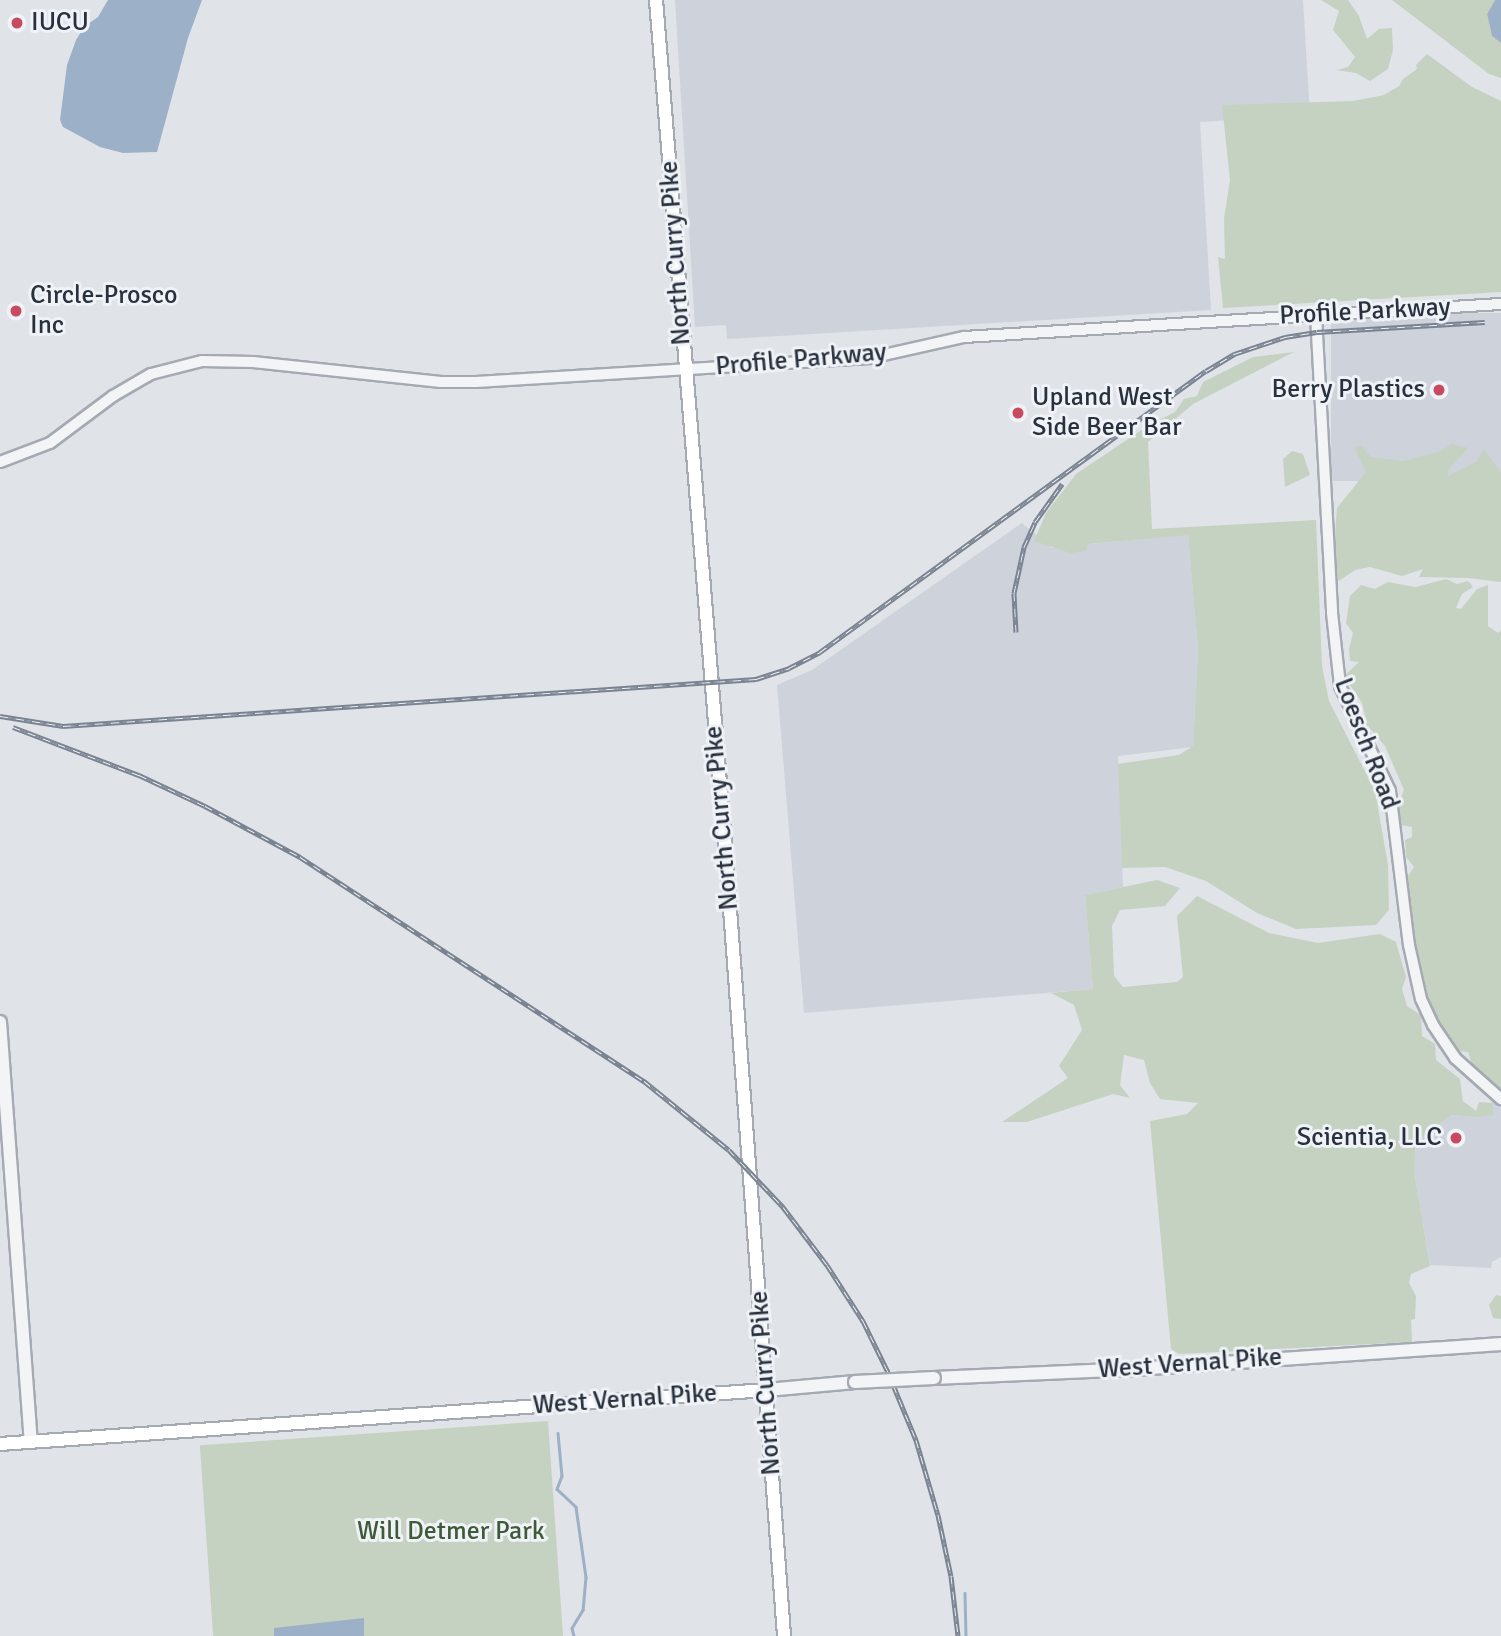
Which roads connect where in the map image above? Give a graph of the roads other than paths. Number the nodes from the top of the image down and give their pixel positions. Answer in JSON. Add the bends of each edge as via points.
{"nodes":[{"id":1,"x":656,"y":0,"type":"edge"},
{"id":2,"x":1501,"y":304,"type":"edge"},
{"id":3,"x":1316,"y":315,"type":"junction"},
{"id":4,"x":685,"y":369,"type":"junction"},
{"id":5,"x":0,"y":462,"type":"edge"},
{"id":6,"x":0,"y":1022,"type":"edge"},
{"id":7,"x":1501,"y":1099,"type":"edge"},
{"id":8,"x":1501,"y":1344,"type":"edge"},
{"id":9,"x":767,"y":1390,"type":"junction"},
{"id":10,"x":31,"y":1442,"type":"junction"},
{"id":11,"x":0,"y":1444,"type":"edge"},
{"id":12,"x":784,"y":1636,"type":"edge"}],
"edges":[{"from":1,"to":4,"type":"main road","name":"North Curry Pike"},
{"from":2,"to":3,"type":"street","name":"Profile Parkway"},
{"from":3,"to":4,"type":"street","name":"Profile Parkway","via":[[964,337],[870,358]]},
{"from":3,"to":7,"type":"street","name":"Loesch Road","via":[[1340,686],[1390,791],[1409,945],[1421,999],[1455,1058]]},
{"from":4,"to":5,"type":"street","name":"Profile Parkway","via":[[441,382],[202,361],[151,374],[50,443]]},
{"from":4,"to":9,"type":"main road","name":"North Curry Pike"},
{"from":6,"to":10,"type":"street"},
{"from":8,"to":9,"type":"street","name":"West Vernal Pike","bridge":true},
{"from":9,"to":10,"type":"main road","name":"West Vernal Pike"},
{"from":9,"to":12,"type":"main road","name":"North Curry Pike"},
{"from":10,"to":11,"type":"main road","name":"West Vernal Pike"}]}
